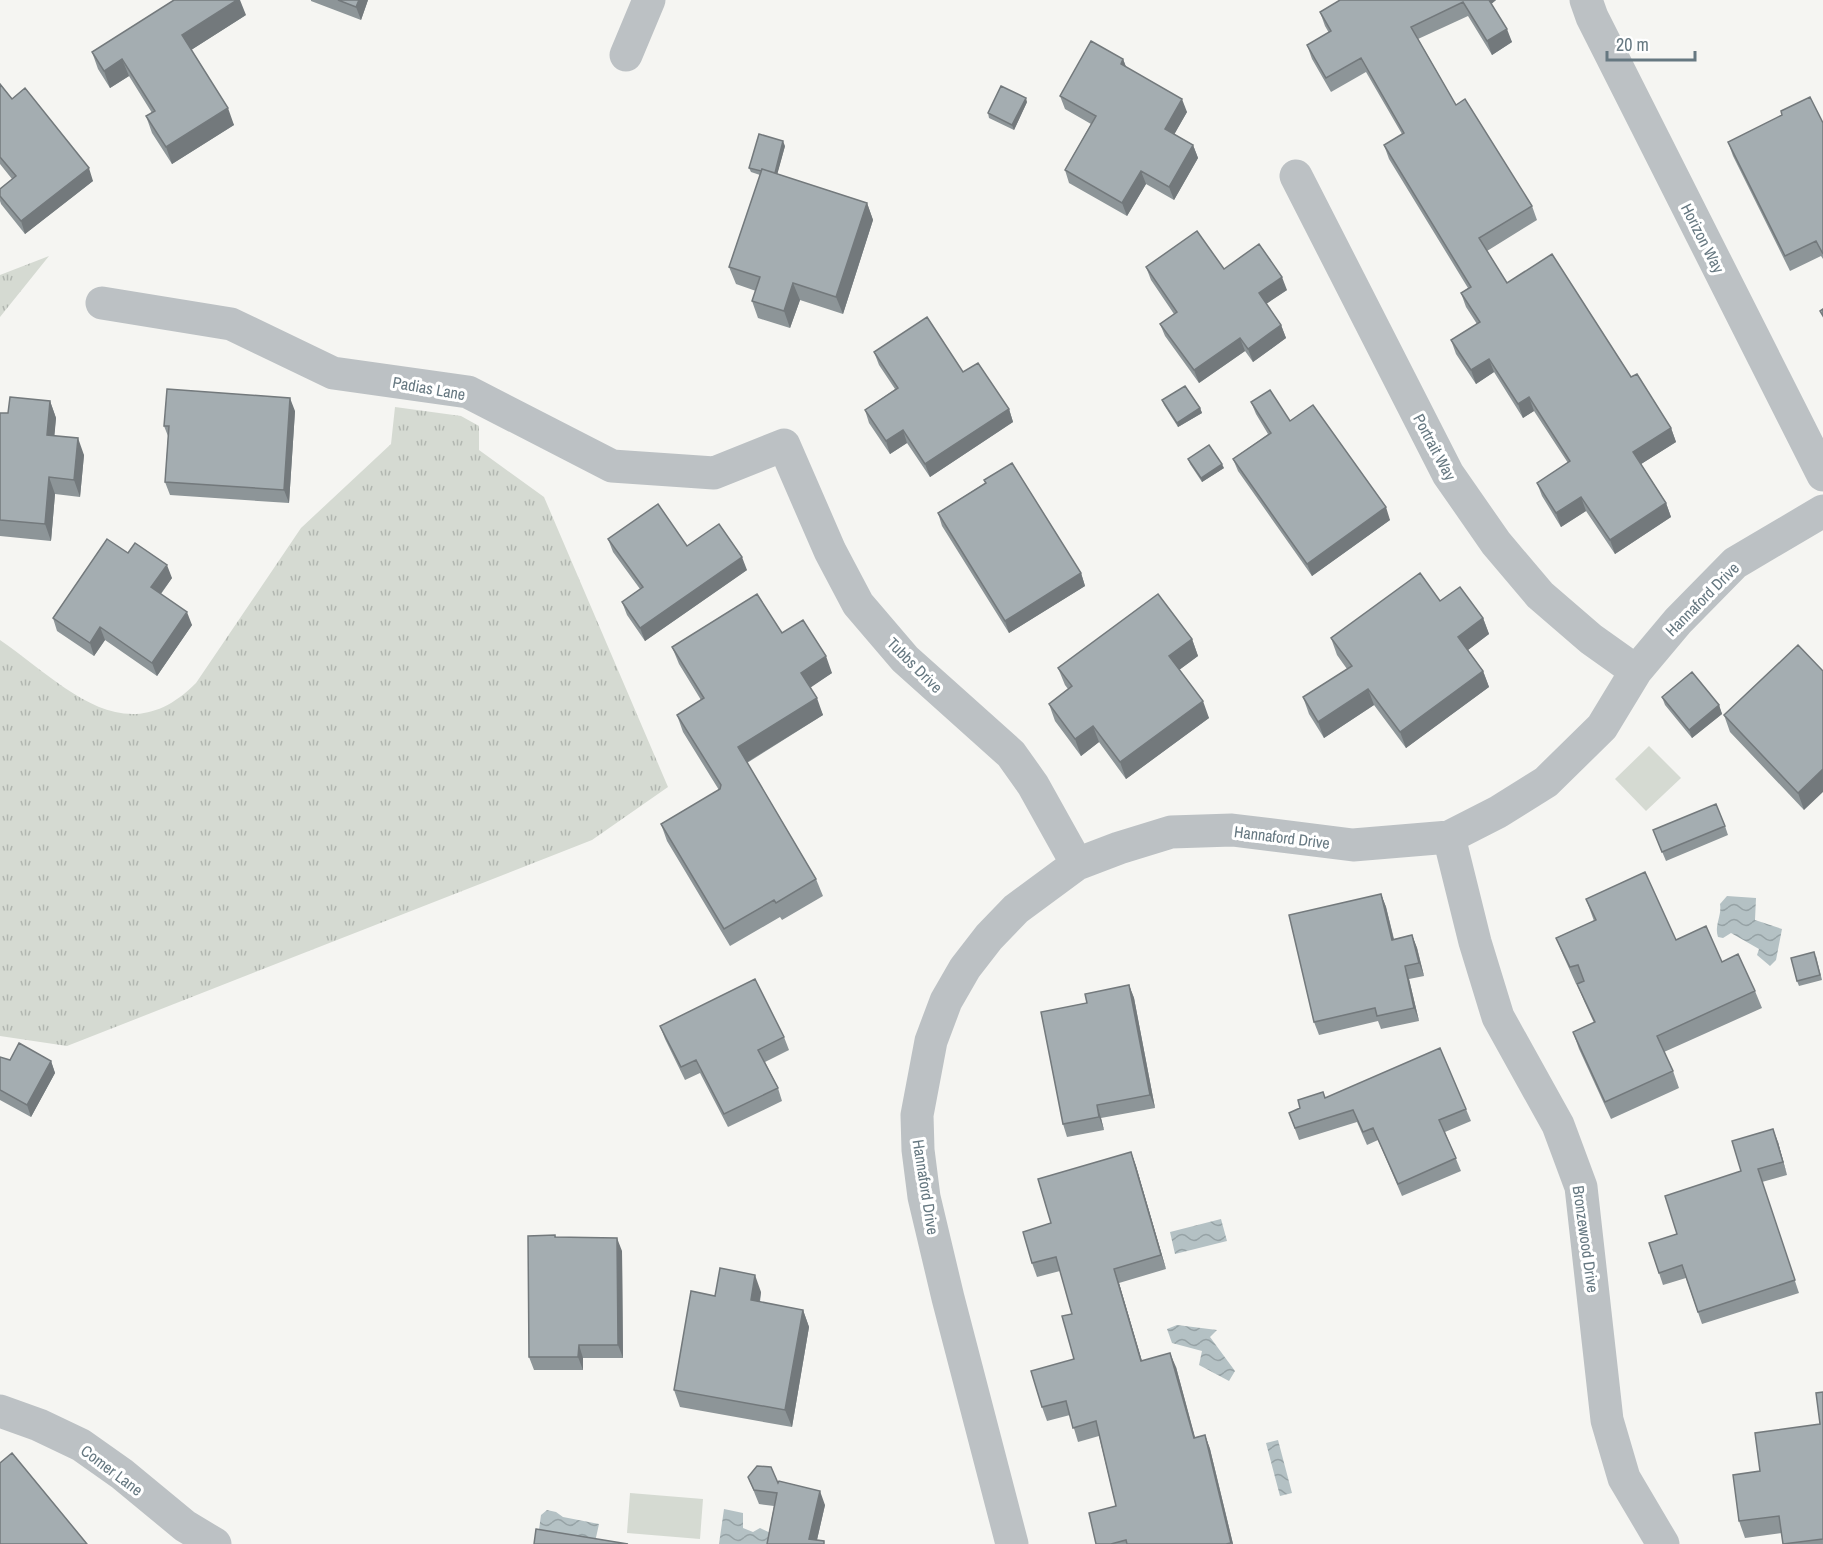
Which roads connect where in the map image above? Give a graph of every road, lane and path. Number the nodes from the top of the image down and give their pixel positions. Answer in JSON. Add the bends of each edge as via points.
{"nodes":[{"id":1,"x":649,"y":0,"type":"edge"},
{"id":2,"x":1586,"y":0,"type":"edge"},
{"id":3,"x":626,"y":55,"type":"dead end"},
{"id":4,"x":1296,"y":176,"type":"dead end"},
{"id":5,"x":102,"y":303,"type":"dead end"},
{"id":6,"x":784,"y":445,"type":"joint"},
{"id":7,"x":1823,"y":475,"type":"edge"},
{"id":8,"x":1823,"y":511,"type":"edge"},
{"id":9,"x":1636,"y":671,"type":"junction"},
{"id":10,"x":1449,"y":837,"type":"junction"},
{"id":11,"x":1077,"y":864,"type":"junction"},
{"id":12,"x":0,"y":1411,"type":"edge"},
{"id":13,"x":216,"y":1544,"type":"edge"},
{"id":14,"x":1012,"y":1544,"type":"edge"},
{"id":15,"x":1663,"y":1544,"type":"edge"}],
"edges":[{"from":1,"to":3,"type":"street"},
{"from":2,"to":7,"type":"street","name":"Horizon Way"},
{"from":4,"to":9,"type":"street","name":"Portrait Way","via":[[1448,474],[1496,543],[1540,595]]},
{"from":5,"to":6,"type":"street","name":"Padias Lane","via":[[231,324],[333,373],[468,392],[612,466],[714,473]]},
{"from":6,"to":11,"type":"street","name":"Tubbs Drive","via":[[830,551],[858,604],[905,659],[1011,754]]},
{"from":8,"to":9,"type":"street","name":"Hannaford Drive","via":[[1735,563]]},
{"from":9,"to":10,"type":"street","name":"Hannaford Drive","via":[[1602,727],[1546,782]]},
{"from":10,"to":11,"type":"street","name":"Hannaford Drive","via":[[1353,845],[1232,830],[1171,832]]},
{"from":10,"to":15,"type":"street","name":"Bronzewood Drive","via":[[1498,1017],[1558,1125],[1581,1187],[1606,1420],[1624,1478]]},
{"from":11,"to":14,"type":"street","name":"Hannaford Drive","via":[[1016,909],[965,968],[946,1001],[931,1041],[916,1115],[924,1197]]},
{"from":12,"to":13,"type":"street","name":"Comer Lane","via":[[81,1445],[185,1526]]}]}
